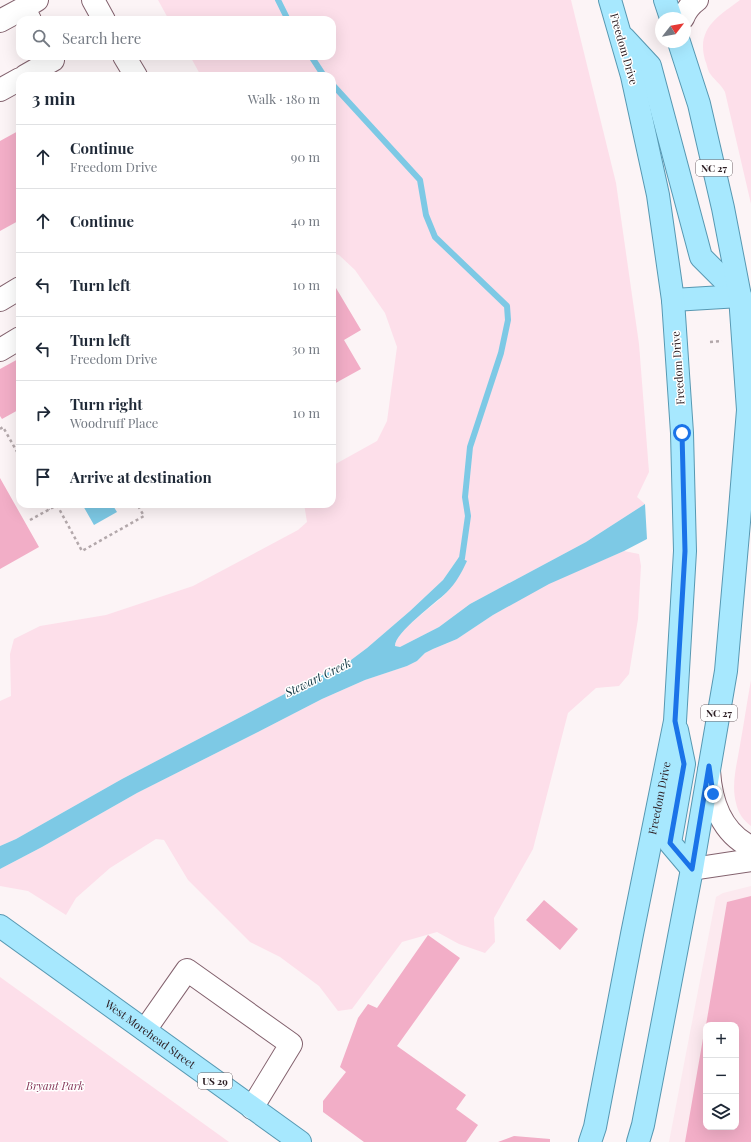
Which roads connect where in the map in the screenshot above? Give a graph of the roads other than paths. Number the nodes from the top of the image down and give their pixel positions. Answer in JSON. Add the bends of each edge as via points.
{"nodes":[{"id":1,"x":93,"y":0,"type":"edge"},
{"id":2,"x":610,"y":0,"type":"edge"},
{"id":3,"x":665,"y":0,"type":"edge"},
{"id":4,"x":697,"y":0,"type":"edge"},
{"id":5,"x":31,"y":9,"type":"edge"},
{"id":6,"x":669,"y":12,"type":"edge"},
{"id":7,"x":685,"y":12,"type":"edge"},
{"id":8,"x":102,"y":16,"type":"edge"},
{"id":9,"x":0,"y":22,"type":"edge"},
{"id":10,"x":620,"y":34,"type":"junction"},
{"id":11,"x":681,"y":48,"type":"edge"},
{"id":12,"x":126,"y":60,"type":"edge"},
{"id":13,"x":55,"y":64,"type":"edge"},
{"id":14,"x":35,"y":72,"type":"edge"},
{"id":15,"x":134,"y":72,"type":"edge"},
{"id":16,"x":16,"y":81,"type":"edge"},
{"id":17,"x":0,"y":90,"type":"edge"},
{"id":18,"x":16,"y":290,"type":"edge"},
{"id":19,"x":746,"y":294,"type":"edge"},
{"id":20,"x":0,"y":300,"type":"edge"},
{"id":21,"x":673,"y":300,"type":"junction"},
{"id":22,"x":16,"y":340,"type":"edge"},
{"id":23,"x":0,"y":350,"type":"edge"},
{"id":24,"x":675,"y":721,"type":"junction"},
{"id":25,"x":709,"y":766,"type":"junction"},
{"id":26,"x":751,"y":847,"type":"edge"},
{"id":27,"x":751,"y":860,"type":"edge"},
{"id":28,"x":692,"y":869,"type":"junction"},
{"id":29,"x":0,"y":926,"type":"edge"},
{"id":30,"x":145,"y":1030,"type":"junction"},
{"id":31,"x":252,"y":1108,"type":"junction"},
{"id":32,"x":641,"y":1136,"type":"edge"},
{"id":33,"x":300,"y":1142,"type":"edge"},
{"id":34,"x":590,"y":1142,"type":"edge"}],
"edges":[{"from":1,"to":8,"type":"street"},
{"from":2,"to":10,"type":"main road","name":"Freedom Drive"},
{"from":3,"to":6,"type":"main road"},
{"from":4,"to":7,"type":"street"},
{"from":5,"to":9,"type":"street"},
{"from":10,"to":19,"type":"main road","via":[[650,66],[701,257]]},
{"from":10,"to":21,"type":"main road","name":"Freedom Drive","via":[[632,76],[658,195]]},
{"from":11,"to":19,"type":"main road","number":"NC 27","via":[[701,112]]},
{"from":12,"to":15,"type":"street"},
{"from":13,"to":14,"type":"street"},
{"from":16,"to":17,"type":"street"},
{"from":18,"to":20,"type":"street"},
{"from":19,"to":21,"type":"main road"},
{"from":19,"to":25,"type":"main road","number":"NC 27","via":[[748,410],[726,671]]},
{"from":21,"to":24,"type":"main road","name":"Freedom Drive","via":[[682,433],[685,551]]},
{"from":22,"to":23,"type":"street"},
{"from":24,"to":28,"type":"main road","via":[[684,764],[670,843]]},
{"from":24,"to":34,"type":"main road","name":"Freedom Drive"},
{"from":25,"to":26,"type":"street","via":[[713,794],[725,826]]},
{"from":25,"to":28,"type":"main road","number":"NC 27"},
{"from":27,"to":28,"type":"street"},
{"from":28,"to":32,"type":"main road","number":"NC 27"},
{"from":29,"to":30,"type":"main road","name":"West Morehead Street","number":"US 29"},
{"from":30,"to":31,"type":"main road","name":"West Morehead Street","number":"US 29"},
{"from":30,"to":31,"type":"street","via":[[186,970],[291,1044]]},
{"from":31,"to":33,"type":"main road","name":"West Morehead Street","number":"US 29"}]}
